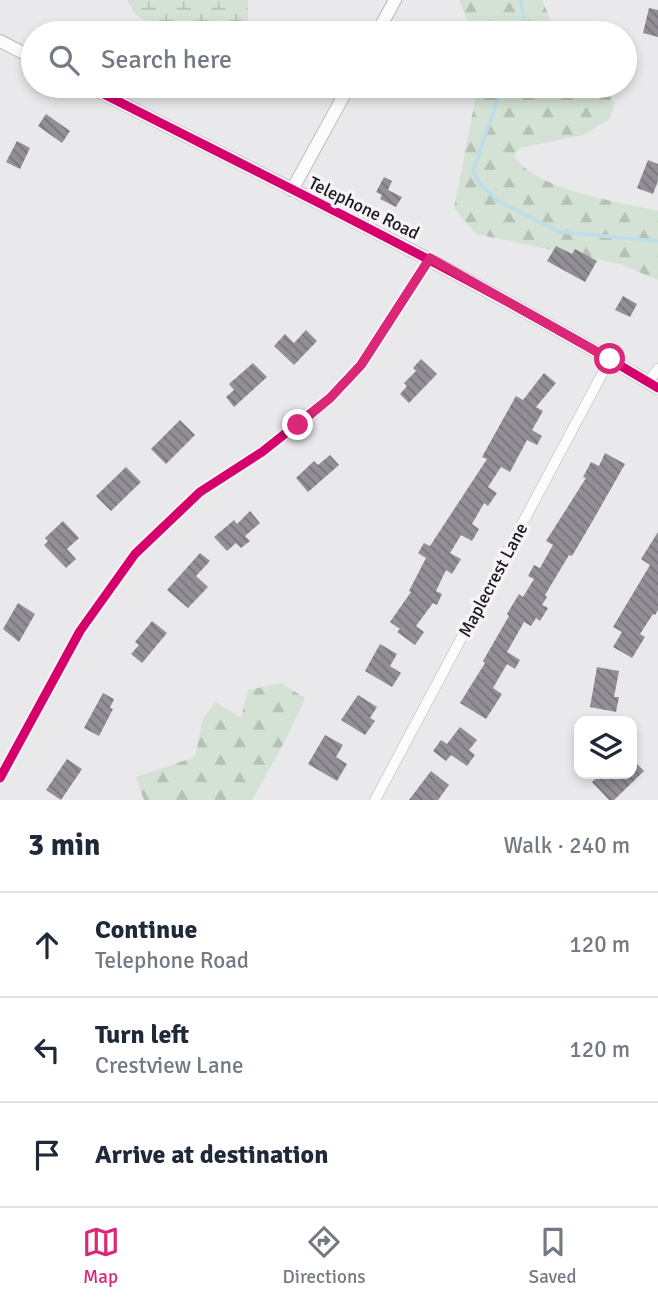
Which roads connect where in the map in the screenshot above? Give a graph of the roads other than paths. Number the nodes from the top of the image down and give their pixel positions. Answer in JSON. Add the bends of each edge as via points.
{"nodes":[{"id":1,"x":395,"y":0,"type":"edge"},
{"id":2,"x":384,"y":21,"type":"edge"},
{"id":3,"x":0,"y":41,"type":"edge"},
{"id":4,"x":21,"y":52,"type":"edge"},
{"id":5,"x":112,"y":98,"type":"edge"},
{"id":6,"x":342,"y":98,"type":"edge"},
{"id":7,"x":292,"y":190,"type":"junction"},
{"id":8,"x":430,"y":258,"type":"junction"},
{"id":9,"x":610,"y":359,"type":"junction"},
{"id":10,"x":658,"y":369,"type":"edge"},
{"id":11,"x":653,"y":386,"type":"edge"},
{"id":12,"x":0,"y":778,"type":"edge"},
{"id":13,"x":375,"y":800,"type":"edge"}],
"edges":[{"from":1,"to":2,"type":"street"},
{"from":3,"to":4,"type":"street"},
{"from":5,"to":7,"type":"street","name":"Telephone Road"},
{"from":6,"to":7,"type":"street"},
{"from":7,"to":8,"type":"street","name":"Telephone Road"},
{"from":8,"to":9,"type":"street","name":"Telephone Road"},
{"from":8,"to":12,"type":"street","via":[[361,365],[330,398],[262,452],[200,492],[135,554],[80,631]]},
{"from":9,"to":11,"type":"street","name":"Telephone Road"},
{"from":9,"to":13,"type":"street","name":"Maplecrest Lane"},
{"from":10,"to":11,"type":"street"}]}
